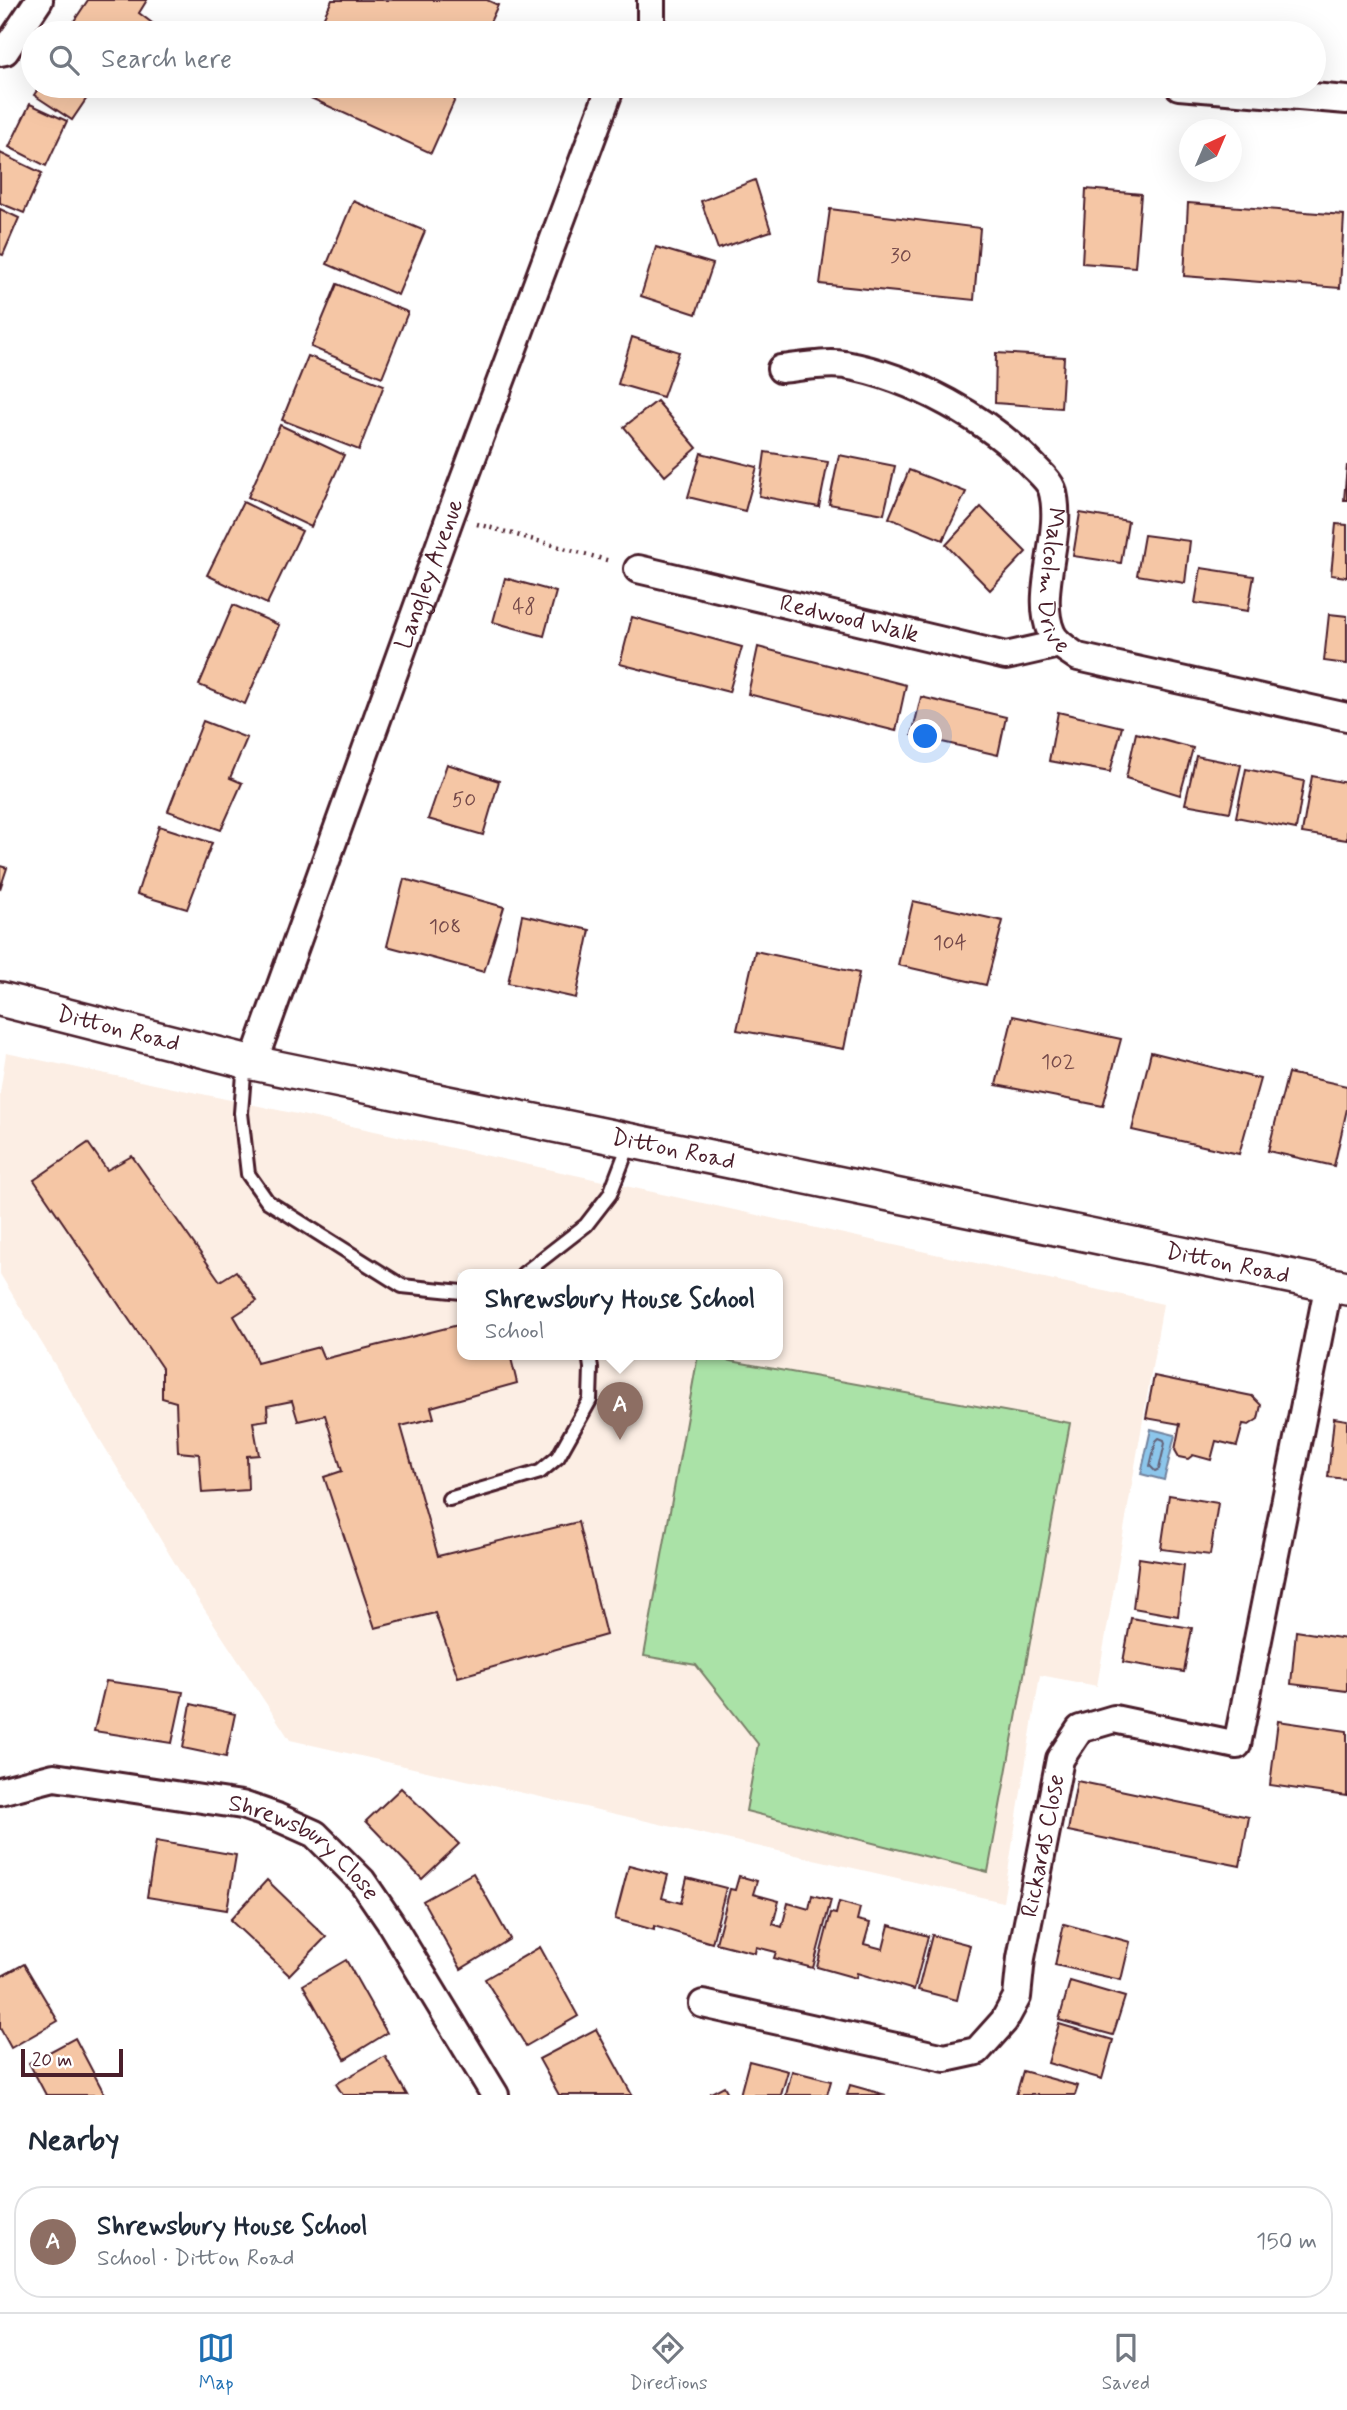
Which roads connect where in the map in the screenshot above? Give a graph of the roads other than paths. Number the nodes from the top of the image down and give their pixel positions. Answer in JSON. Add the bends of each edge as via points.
{"nodes":[{"id":1,"x":39,"y":0,"type":"edge"},
{"id":2,"x":651,"y":0,"type":"edge"},
{"id":3,"x":25,"y":21,"type":"edge"},
{"id":4,"x":651,"y":21,"type":"edge"},
{"id":5,"x":21,"y":27,"type":"edge"},
{"id":6,"x":0,"y":52,"type":"edge"},
{"id":7,"x":607,"y":98,"type":"edge"},
{"id":8,"x":1323,"y":98,"type":"edge"},
{"id":9,"x":1347,"y":100,"type":"edge"},
{"id":10,"x":781,"y":369,"type":"dead end"},
{"id":11,"x":638,"y":569,"type":"road end"},
{"id":12,"x":1059,"y":644,"type":"junction"},
{"id":13,"x":1347,"y":717,"type":"edge"},
{"id":14,"x":0,"y":999,"type":"edge"},
{"id":15,"x":249,"y":1062,"type":"junction"},
{"id":16,"x":631,"y":1140,"type":"junction"},
{"id":17,"x":531,"y":1269,"type":"edge"},
{"id":18,"x":1338,"y":1286,"type":"edge"},
{"id":19,"x":457,"y":1291,"type":"edge"},
{"id":20,"x":590,"y":1360,"type":"edge"},
{"id":21,"x":449,"y":1499,"type":"dead end"},
{"id":22,"x":0,"y":1791,"type":"edge"},
{"id":23,"x":703,"y":2004,"type":"dead end"},
{"id":24,"x":495,"y":2095,"type":"edge"}],
"edges":[{"from":1,"to":3,"type":"street"},
{"from":2,"to":4,"type":"street"},
{"from":5,"to":6,"type":"street"},
{"from":7,"to":15,"type":"street","name":"Langley Avenue"},
{"from":8,"to":9,"type":"street"},
{"from":10,"to":12,"type":"street","name":"Malcolm Drive","via":[[843,365],[904,382],[968,414],[1022,454],[1051,484],[1056,504],[1046,603],[1051,632]]},
{"from":11,"to":12,"type":"street","name":"Redwood Walk","via":[[1006,656]]},
{"from":12,"to":13,"type":"street","name":"Malcolm Drive","via":[[1077,657]]},
{"from":14,"to":15,"type":"street","name":"Ditton Road"},
{"from":15,"to":16,"type":"street","name":"Ditton Road"},
{"from":15,"to":19,"type":"lane","via":[[241,1113],[248,1174],[267,1201],[402,1286]]},
{"from":16,"to":17,"type":"lane","via":[[610,1194],[586,1225]]},
{"from":16,"to":18,"type":"street","name":"Ditton Road"},
{"from":18,"to":23,"type":"street","name":"Rickards Close","via":[[1237,1745],[1114,1719],[1080,1729],[1060,1759],[1017,1997],[1004,2021],[977,2051],[945,2058]]},
{"from":20,"to":21,"type":"lane","via":[[590,1400],[558,1457],[540,1472]]},
{"from":22,"to":24,"type":"street","name":"Shrewsbury Close","via":[[54,1777],[243,1805],[315,1834],[362,1881]]}]}
